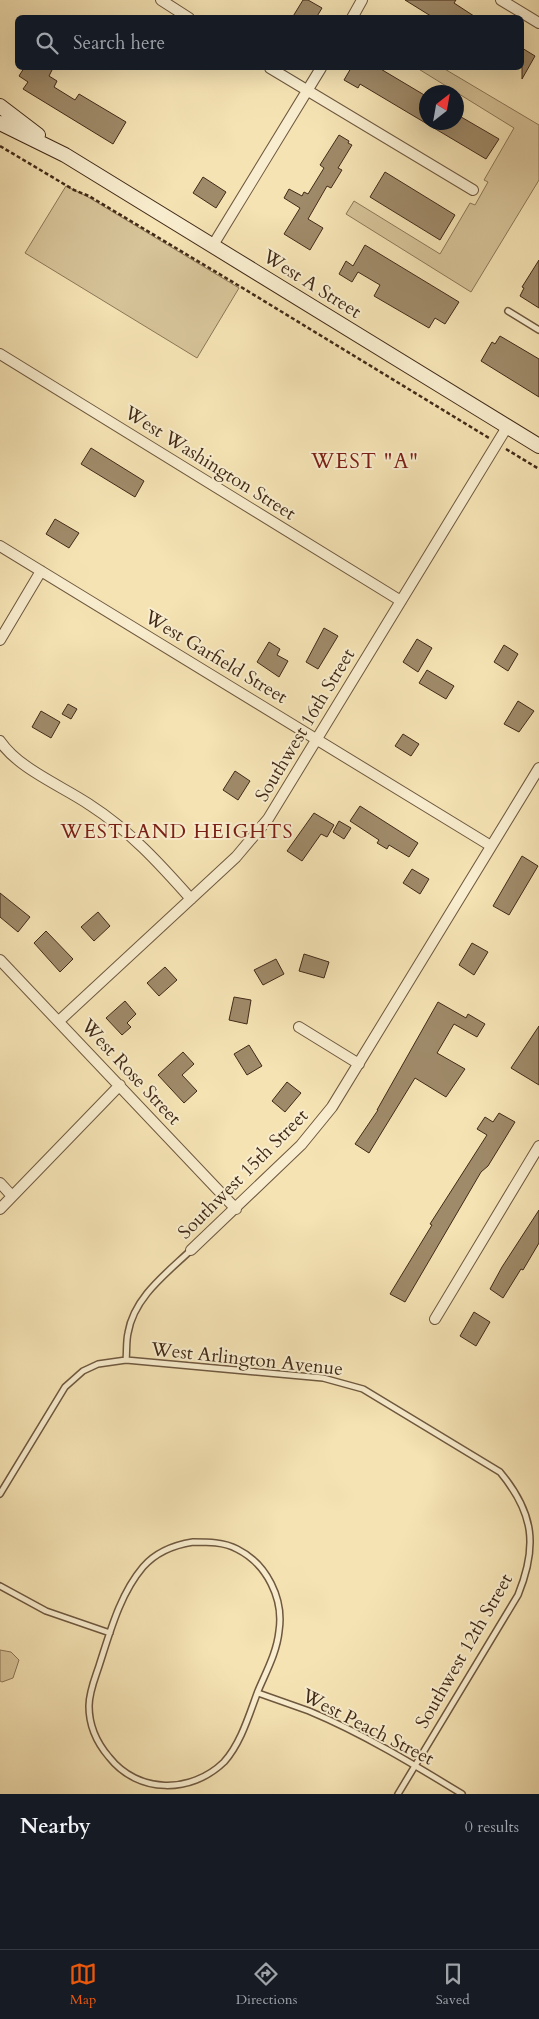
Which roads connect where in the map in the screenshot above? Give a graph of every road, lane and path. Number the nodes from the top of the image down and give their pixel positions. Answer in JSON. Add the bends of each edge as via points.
{"nodes":[{"id":1,"x":161,"y":0,"type":"edge"},
{"id":2,"x":362,"y":0,"type":"edge"},
{"id":3,"x":501,"y":0,"type":"edge"},
{"id":4,"x":185,"y":15,"type":"edge"},
{"id":5,"x":354,"y":15,"type":"edge"},
{"id":6,"x":539,"y":23,"type":"edge"},
{"id":7,"x":273,"y":70,"type":"edge"},
{"id":8,"x":321,"y":70,"type":"edge"},
{"id":9,"x":307,"y":91,"type":"junction"},
{"id":10,"x":0,"y":106,"type":"edge"},
{"id":11,"x":0,"y":115,"type":"edge"},
{"id":12,"x":0,"y":123,"type":"edge"},
{"id":13,"x":0,"y":146,"type":"edge"},
{"id":14,"x":65,"y":155,"type":"junction"},
{"id":15,"x":473,"y":190,"type":"dead end"},
{"id":16,"x":213,"y":245,"type":"junction"},
{"id":17,"x":508,"y":311,"type":"dead end"},
{"id":18,"x":539,"y":330,"type":"edge"},
{"id":19,"x":0,"y":354,"type":"edge"},
{"id":20,"x":507,"y":426,"type":"junction"},
{"id":21,"x":497,"y":443,"type":"junction"},
{"id":22,"x":539,"y":446,"type":"edge"},
{"id":23,"x":539,"y":469,"type":"edge"},
{"id":24,"x":0,"y":546,"type":"edge"},
{"id":25,"x":41,"y":571,"type":"junction"},
{"id":26,"x":401,"y":602,"type":"junction"},
{"id":27,"x":0,"y":640,"type":"edge"},
{"id":28,"x":318,"y":740,"type":"junction"},
{"id":29,"x":0,"y":741,"type":"edge"},
{"id":30,"x":539,"y":768,"type":"edge"},
{"id":31,"x":492,"y":846,"type":"junction"},
{"id":32,"x":191,"y":899,"type":"junction"},
{"id":33,"x":0,"y":960,"type":"edge"},
{"id":34,"x":59,"y":1021,"type":"junction"},
{"id":35,"x":300,"y":1027,"type":"dead end"},
{"id":36,"x":359,"y":1064,"type":"junction"},
{"id":37,"x":120,"y":1086,"type":"junction"},
{"id":38,"x":539,"y":1146,"type":"edge"},
{"id":39,"x":0,"y":1183,"type":"edge"},
{"id":40,"x":12,"y":1196,"type":"junction"},
{"id":41,"x":236,"y":1208,"type":"junction"},
{"id":42,"x":0,"y":1209,"type":"edge"},
{"id":43,"x":191,"y":1250,"type":"joint"},
{"id":44,"x":435,"y":1319,"type":"dead end"},
{"id":45,"x":126,"y":1360,"type":"junction"},
{"id":46,"x":514,"y":1489,"type":"joint"},
{"id":47,"x":0,"y":1494,"type":"edge"},
{"id":48,"x":0,"y":1586,"type":"edge"},
{"id":49,"x":110,"y":1633,"type":"junction"},
{"id":50,"x":258,"y":1693,"type":"junction"},
{"id":51,"x":415,"y":1765,"type":"junction"},
{"id":52,"x":398,"y":1794,"type":"edge"},
{"id":53,"x":462,"y":1794,"type":"edge"}],
"edges":[{"from":1,"to":4,"type":"street"},
{"from":2,"to":5,"type":"street"},
{"from":3,"to":6,"type":"street"},
{"from":7,"to":9,"type":"street"},
{"from":8,"to":9,"type":"street"},
{"from":9,"to":15,"type":"street"},
{"from":9,"to":16,"type":"street"},
{"from":10,"to":14,"type":"main road","name":"West A Street"},
{"from":11,"to":14,"type":"main road"},
{"from":12,"to":14,"type":"main road","name":"West A Street"},
{"from":13,"to":21,"type":"path","via":[[89,196]]},
{"from":14,"to":16,"type":"main road","name":"West A Street"},
{"from":16,"to":20,"type":"main road","name":"West A Street"},
{"from":17,"to":18,"type":"lane"},
{"from":19,"to":26,"type":"street","name":"West Washington Street"},
{"from":20,"to":21,"type":"street","name":"Southwest 16th Street"},
{"from":20,"to":22,"type":"main road","name":"West A Street"},
{"from":21,"to":23,"type":"path"},
{"from":21,"to":26,"type":"street","name":"Southwest 16th Street"},
{"from":24,"to":25,"type":"street","name":"West Garfield Street"},
{"from":25,"to":27,"type":"street"},
{"from":25,"to":28,"type":"street","name":"West Garfield Street"},
{"from":26,"to":28,"type":"street","name":"Southwest 16th Street"},
{"from":28,"to":31,"type":"street","name":"West Garfield Street"},
{"from":28,"to":32,"type":"street","name":"Southwest 16th Street","via":[[253,839]]},
{"from":29,"to":32,"type":"street","via":[[22,762],[117,824]]},
{"from":30,"to":31,"type":"street","name":"Southwest 15th Street"},
{"from":31,"to":36,"type":"street","name":"Southwest 15th Street"},
{"from":32,"to":34,"type":"street","name":"Southwest 16th Street"},
{"from":33,"to":34,"type":"street","name":"West Rose Street"},
{"from":34,"to":37,"type":"street","name":"West Rose Street"},
{"from":35,"to":36,"type":"street"},
{"from":36,"to":41,"type":"street","name":"Southwest 15th Street","via":[[312,1133]]},
{"from":37,"to":40,"type":"street"},
{"from":37,"to":41,"type":"street","name":"West Rose Street"},
{"from":38,"to":44,"type":"street"},
{"from":39,"to":40,"type":"street"},
{"from":40,"to":42,"type":"street"},
{"from":41,"to":43,"type":"street","name":"Southwest 15th Street"},
{"from":43,"to":45,"type":"lane","name":"Southwest 15th Street","via":[[149,1291],[134,1312],[128,1332]]},
{"from":45,"to":46,"type":"lane","name":"West Arlington Avenue","via":[[323,1378],[362,1389],[500,1472]]},
{"from":45,"to":47,"type":"lane","via":[[98,1364],[83,1371],[65,1387]]},
{"from":46,"to":51,"type":"lane","name":"Southwest 12th Street","via":[[524,1506],[530,1528],[531,1553],[526,1575],[518,1595]]},
{"from":48,"to":49,"type":"lane","via":[[46,1611]]},
{"from":49,"to":50,"type":"lane","via":[[129,1586],[158,1554],[176,1545],[193,1542],[213,1542],[237,1549],[257,1563],[267,1576],[279,1606],[280,1631]]},
{"from":49,"to":50,"type":"lane","via":[[91,1691],[90,1717],[97,1740],[116,1766],[144,1784],[169,1788],[186,1786],[212,1773],[232,1750]]},
{"from":50,"to":51,"type":"lane","name":"West Peach Street","via":[[356,1733]]},
{"from":51,"to":52,"type":"lane","name":"Southwest 12th Street"},
{"from":51,"to":53,"type":"lane","name":"West Peach Street"}]}
